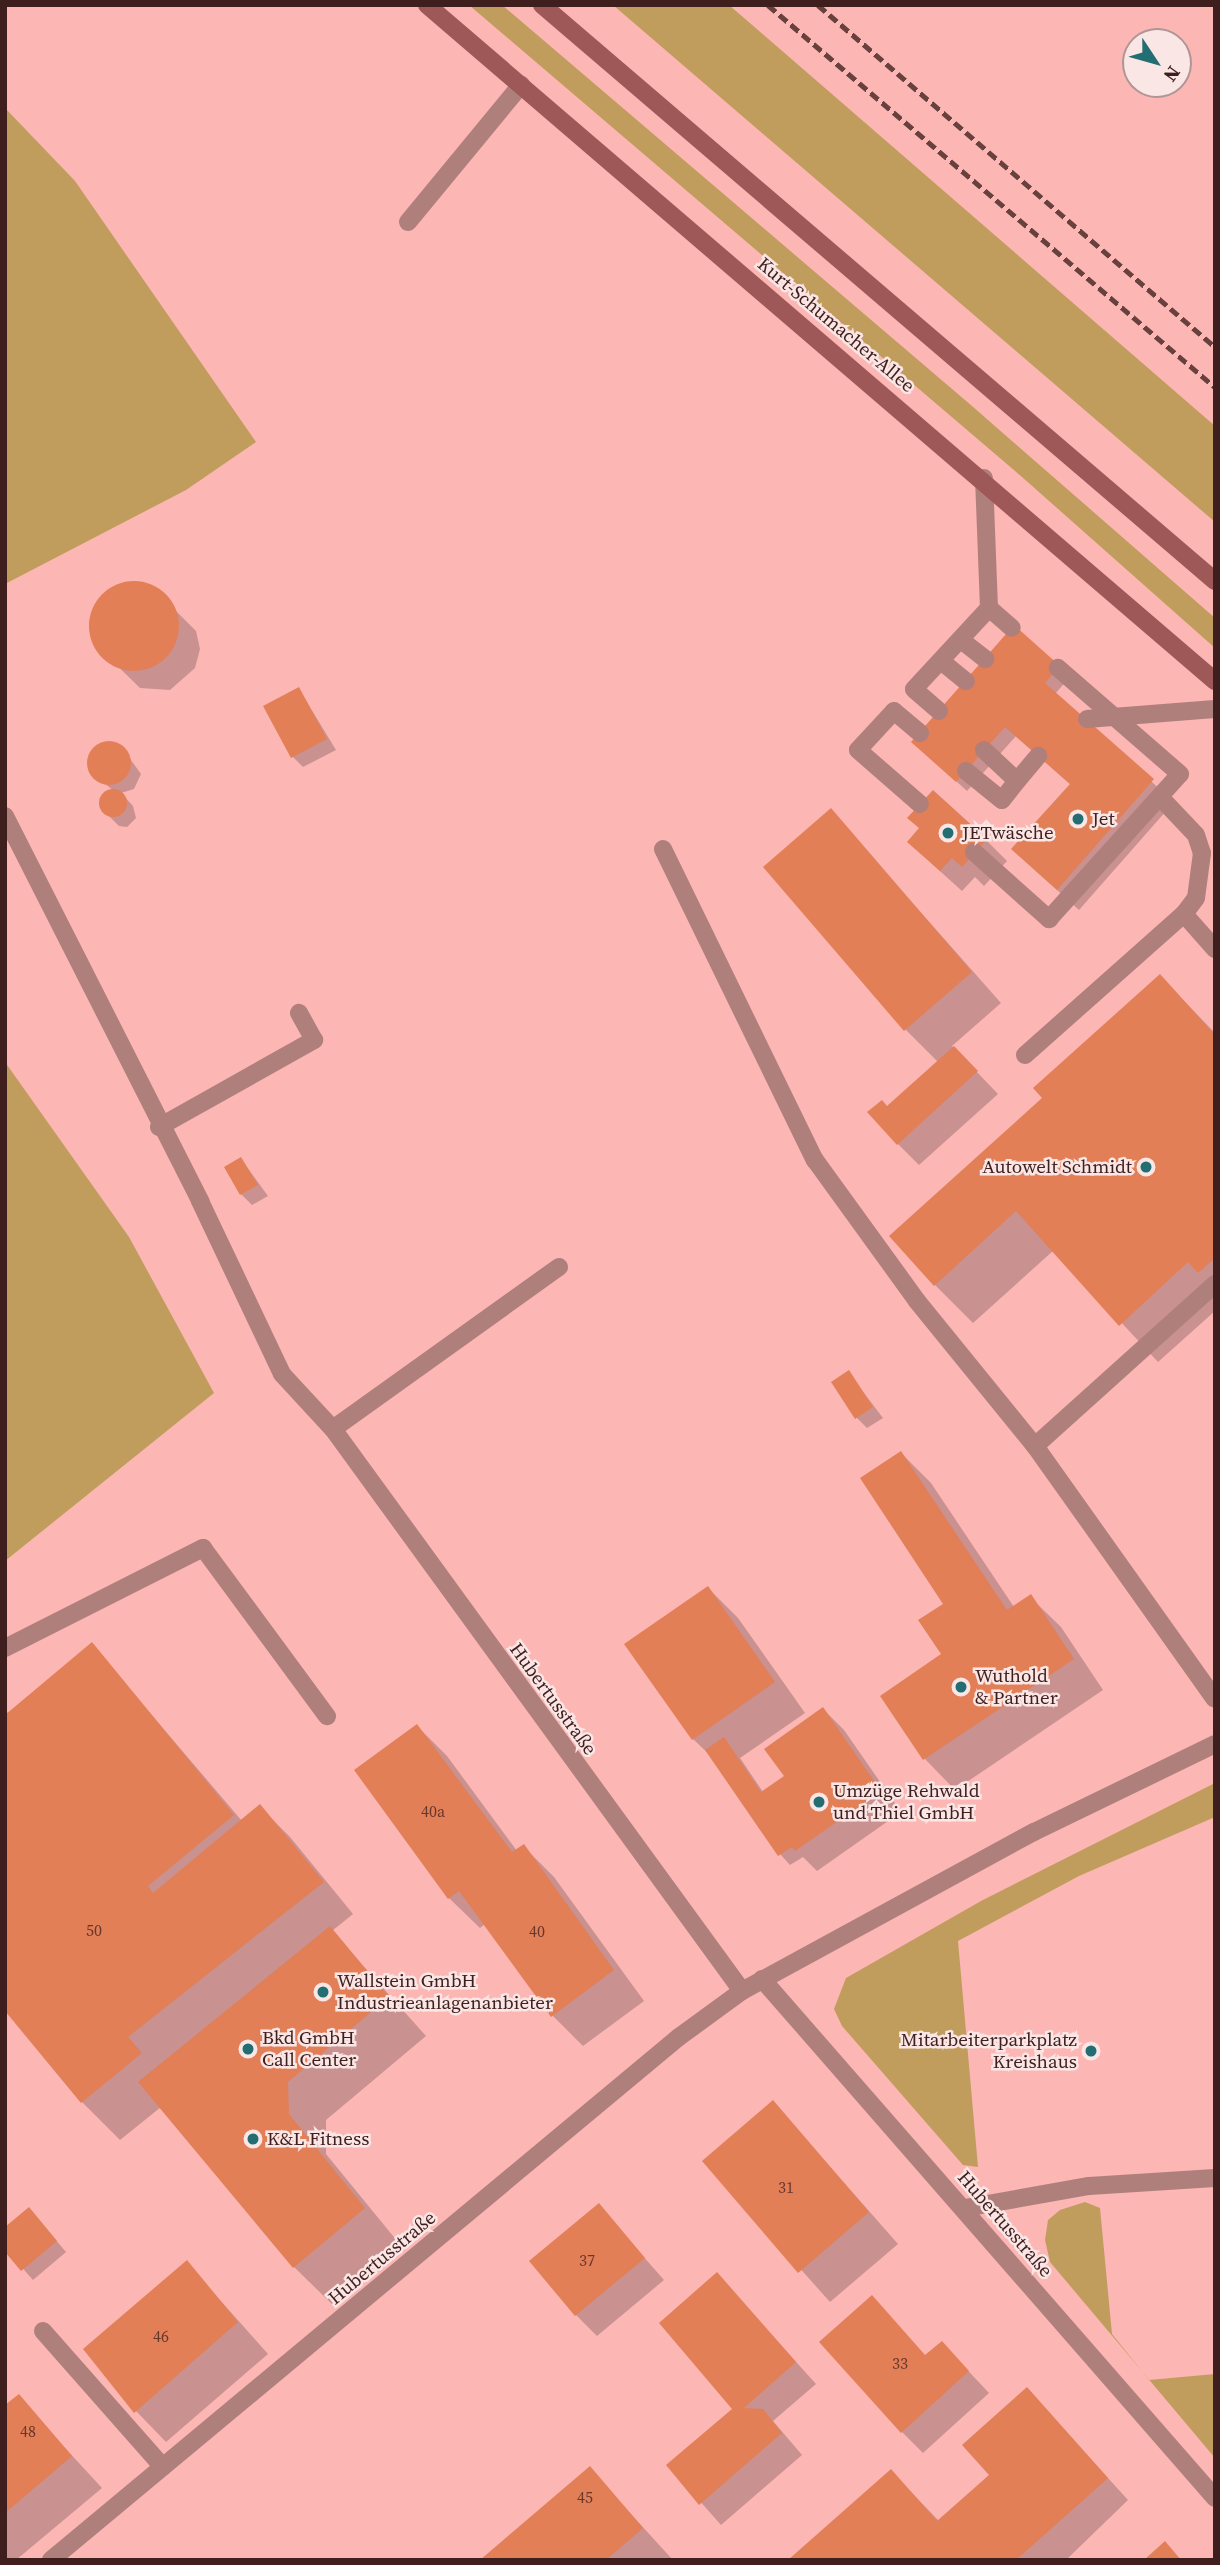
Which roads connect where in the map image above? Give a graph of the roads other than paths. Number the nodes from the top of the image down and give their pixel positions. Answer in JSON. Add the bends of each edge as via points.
{"nodes":[{"id":1,"x":427,"y":5,"type":"edge"},
{"id":2,"x":542,"y":5,"type":"edge"},
{"id":3,"x":520,"y":85,"type":"junction"},
{"id":4,"x":408,"y":222,"type":"dead end"},
{"id":5,"x":984,"y":478,"type":"junction"},
{"id":6,"x":1215,"y":581,"type":"edge"},
{"id":7,"x":989,"y":608,"type":"junction"},
{"id":8,"x":1012,"y":628,"type":"dead end"},
{"id":9,"x":961,"y":640,"type":"junction"},
{"id":10,"x":985,"y":659,"type":"dead end"},
{"id":11,"x":941,"y":661,"type":"junction"},
{"id":12,"x":1058,"y":668,"type":"dead end"},
{"id":13,"x":965,"y":681,"type":"dead end"},
{"id":14,"x":1215,"y":681,"type":"edge"},
{"id":15,"x":1215,"y":709,"type":"edge"},
{"id":16,"x":939,"y":711,"type":"dead end"},
{"id":17,"x":1114,"y":714,"type":"junction"},
{"id":18,"x":1087,"y":719,"type":"dead end"},
{"id":19,"x":920,"y":733,"type":"dead end"},
{"id":20,"x":984,"y":750,"type":"dead end"},
{"id":21,"x":1038,"y":757,"type":"dead end"},
{"id":22,"x":966,"y":771,"type":"dead end"},
{"id":23,"x":1017,"y":781,"type":"junction"},
{"id":24,"x":1160,"y":797,"type":"junction"},
{"id":25,"x":920,"y":804,"type":"dead end"},
{"id":26,"x":5,"y":816,"type":"edge"},
{"id":27,"x":663,"y":849,"type":"dead end"},
{"id":28,"x":974,"y":852,"type":"dead end"},
{"id":29,"x":1184,"y":914,"type":"junction"},
{"id":30,"x":1215,"y":949,"type":"edge"},
{"id":31,"x":299,"y":1013,"type":"dead end"},
{"id":32,"x":1025,"y":1055,"type":"dead end"},
{"id":33,"x":159,"y":1127,"type":"junction"},
{"id":34,"x":559,"y":1267,"type":"dead end"},
{"id":35,"x":1215,"y":1284,"type":"edge"},
{"id":36,"x":333,"y":1429,"type":"junction"},
{"id":37,"x":1035,"y":1446,"type":"junction"},
{"id":38,"x":5,"y":1648,"type":"edge"},
{"id":39,"x":1215,"y":1699,"type":"edge"},
{"id":40,"x":327,"y":1716,"type":"dead end"},
{"id":41,"x":1215,"y":1744,"type":"edge"},
{"id":42,"x":762,"y":1979,"type":"junction"},
{"id":43,"x":742,"y":1991,"type":"junction"},
{"id":44,"x":1215,"y":2178,"type":"edge"},
{"id":45,"x":965,"y":2208,"type":"junction"},
{"id":46,"x":43,"y":2331,"type":"dead end"},
{"id":47,"x":163,"y":2467,"type":"junction"},
{"id":48,"x":1215,"y":2498,"type":"edge"},
{"id":49,"x":51,"y":2560,"type":"edge"}],
"edges":[{"from":1,"to":3,"type":"main road","name":"Kurt-Schumacher-Allee"},
{"from":2,"to":6,"type":"main road"},
{"from":3,"to":4,"type":"street"},
{"from":3,"to":5,"type":"main road","name":"Kurt-Schumacher-Allee"},
{"from":5,"to":7,"type":"street"},
{"from":5,"to":14,"type":"main road","name":"Kurt-Schumacher-Allee"},
{"from":7,"to":8,"type":"street"},
{"from":7,"to":9,"type":"street"},
{"from":9,"to":10,"type":"street"},
{"from":9,"to":11,"type":"street"},
{"from":11,"to":13,"type":"street"},
{"from":11,"to":16,"type":"street","via":[[914,689]]},
{"from":12,"to":17,"type":"street"},
{"from":15,"to":17,"type":"street"},
{"from":17,"to":18,"type":"street"},
{"from":17,"to":24,"type":"street","via":[[1180,774]]},
{"from":19,"to":25,"type":"street","via":[[894,711],[858,750]]},
{"from":20,"to":23,"type":"street"},
{"from":21,"to":23,"type":"street"},
{"from":22,"to":23,"type":"street","via":[[1002,800]]},
{"from":24,"to":28,"type":"street","via":[[1049,919]]},
{"from":24,"to":29,"type":"street","via":[[1196,835],[1202,853],[1196,898]]},
{"from":26,"to":33,"type":"street","name":"Hubertusstraße"},
{"from":27,"to":37,"type":"street","via":[[815,1160],[917,1301]]},
{"from":29,"to":30,"type":"street"},
{"from":29,"to":32,"type":"street"},
{"from":31,"to":33,"type":"street","via":[[314,1040]]},
{"from":33,"to":36,"type":"street","name":"Hubertusstraße","via":[[200,1200],[282,1374]]},
{"from":34,"to":36,"type":"street"},
{"from":35,"to":37,"type":"street"},
{"from":36,"to":43,"type":"street","name":"Hubertusstraße"},
{"from":37,"to":39,"type":"street"},
{"from":38,"to":40,"type":"street","via":[[203,1548]]},
{"from":41,"to":42,"type":"street","name":"Hubertusstraße","via":[[1011,1844]]},
{"from":42,"to":43,"type":"street","name":"Hubertusstraße"},
{"from":42,"to":45,"type":"street","name":"Hubertusstraße"},
{"from":43,"to":47,"type":"street","name":"Hubertusstraße","via":[[679,2037]]},
{"from":44,"to":45,"type":"street","via":[[1089,2186]]},
{"from":45,"to":48,"type":"street","name":"Hubertusstraße"},
{"from":46,"to":47,"type":"street"},
{"from":47,"to":49,"type":"street","name":"Hubertusstraße"}]}
